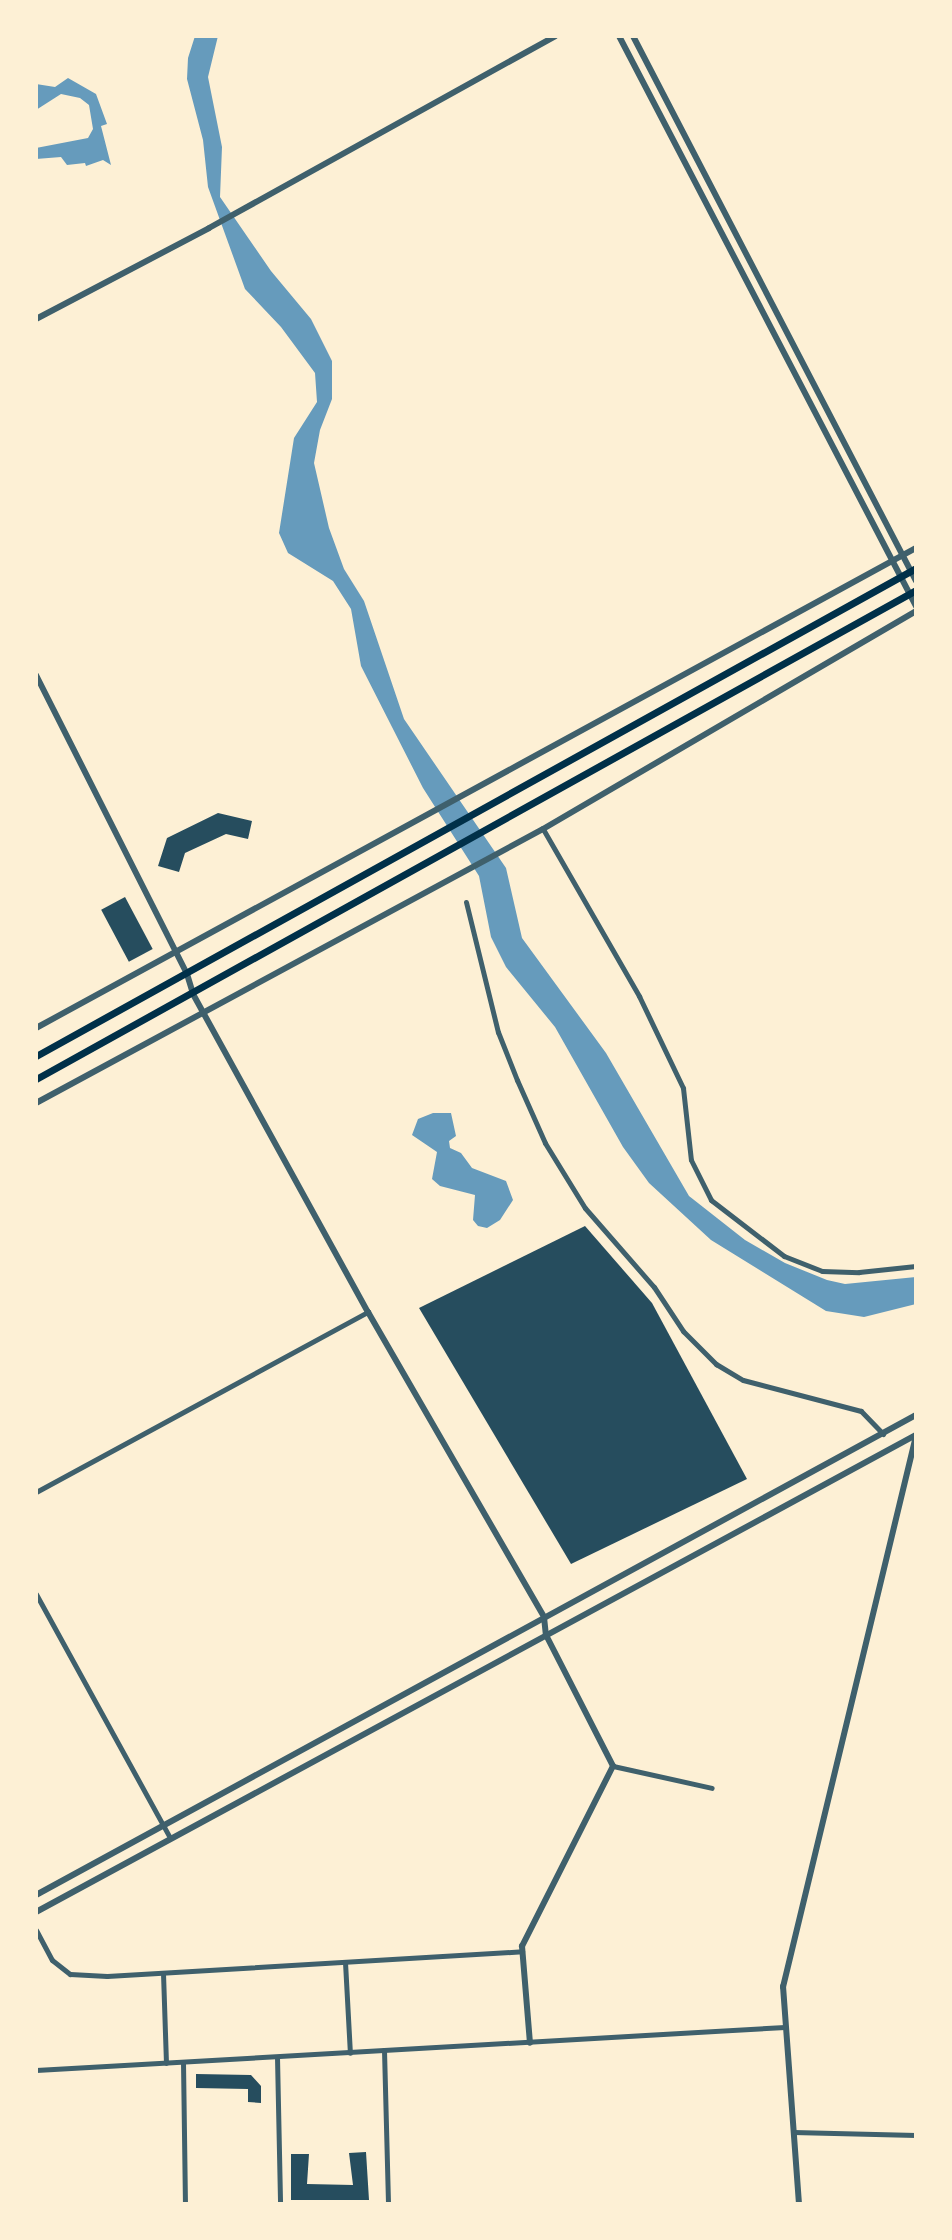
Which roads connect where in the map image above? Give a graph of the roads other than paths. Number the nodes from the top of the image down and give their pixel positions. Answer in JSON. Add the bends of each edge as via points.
{"nodes":[{"id":1,"x":555,"y":36,"type":"edge"},
{"id":2,"x":619,"y":36,"type":"edge"},
{"id":3,"x":633,"y":36,"type":"edge"},
{"id":4,"x":36,"y":319,"type":"edge"},
{"id":5,"x":916,"y":548,"type":"edge"},
{"id":6,"x":902,"y":555,"type":"junction"},
{"id":7,"x":891,"y":561,"type":"junction"},
{"id":8,"x":913,"y":570,"type":"edge"},
{"id":9,"x":900,"y":577,"type":"junction"},
{"id":10,"x":916,"y":581,"type":"edge"},
{"id":11,"x":913,"y":592,"type":"edge"},
{"id":12,"x":916,"y":609,"type":"edge"},
{"id":13,"x":36,"y":675,"type":"edge"},
{"id":14,"x":543,"y":829,"type":"junction"},
{"id":15,"x":466,"y":902,"type":"dead end"},
{"id":16,"x":176,"y":951,"type":"junction"},
{"id":17,"x":187,"y":974,"type":"junction"},
{"id":18,"x":193,"y":994,"type":"junction"},
{"id":19,"x":203,"y":1012,"type":"junction"},
{"id":20,"x":36,"y":1028,"type":"edge"},
{"id":21,"x":36,"y":1056,"type":"edge"},
{"id":22,"x":36,"y":1079,"type":"edge"},
{"id":23,"x":36,"y":1103,"type":"edge"},
{"id":24,"x":916,"y":1266,"type":"edge"},
{"id":25,"x":368,"y":1312,"type":"junction"},
{"id":26,"x":916,"y":1415,"type":"edge"},
{"id":27,"x":883,"y":1434,"type":"junction"},
{"id":28,"x":916,"y":1435,"type":"edge"},
{"id":29,"x":36,"y":1492,"type":"edge"},
{"id":30,"x":36,"y":1594,"type":"edge"},
{"id":31,"x":544,"y":1617,"type":"junction"},
{"id":32,"x":546,"y":1635,"type":"junction"},
{"id":33,"x":613,"y":1766,"type":"junction"},
{"id":34,"x":712,"y":1788,"type":"dead end"},
{"id":35,"x":162,"y":1824,"type":"junction"},
{"id":36,"x":170,"y":1838,"type":"junction"},
{"id":37,"x":36,"y":1895,"type":"edge"},
{"id":38,"x":36,"y":1912,"type":"edge"},
{"id":39,"x":36,"y":1930,"type":"edge"},
{"id":40,"x":522,"y":1951,"type":"junction"},
{"id":41,"x":345,"y":1962,"type":"junction"},
{"id":42,"x":163,"y":1973,"type":"junction"},
{"id":43,"x":785,"y":2027,"type":"junction"},
{"id":44,"x":530,"y":2043,"type":"junction"},
{"id":45,"x":384,"y":2050,"type":"junction"},
{"id":46,"x":350,"y":2053,"type":"junction"},
{"id":47,"x":277,"y":2057,"type":"junction"},
{"id":48,"x":183,"y":2062,"type":"junction"},
{"id":49,"x":166,"y":2063,"type":"junction"},
{"id":50,"x":36,"y":2070,"type":"edge"},
{"id":51,"x":793,"y":2132,"type":"junction"},
{"id":52,"x":916,"y":2135,"type":"edge"},
{"id":53,"x":185,"y":2204,"type":"edge"},
{"id":54,"x":280,"y":2204,"type":"edge"},
{"id":55,"x":388,"y":2204,"type":"edge"},
{"id":56,"x":799,"y":2204,"type":"edge"}],
"edges":[{"from":1,"to":4,"type":"street"},
{"from":2,"to":7,"type":"street"},
{"from":3,"to":6,"type":"street"},
{"from":5,"to":6,"type":"street"},
{"from":6,"to":7,"type":"street"},
{"from":6,"to":8,"type":"street"},
{"from":7,"to":9,"type":"street"},
{"from":7,"to":16,"type":"street"},
{"from":8,"to":9,"type":"main road"},
{"from":8,"to":10,"type":"street"},
{"from":9,"to":11,"type":"street"},
{"from":9,"to":17,"type":"main road"},
{"from":11,"to":12,"type":"street"},
{"from":11,"to":18,"type":"main road"},
{"from":12,"to":14,"type":"street"},
{"from":13,"to":16,"type":"street"},
{"from":14,"to":19,"type":"street"},
{"from":14,"to":24,"type":"street","via":[[639,996],[683,1088],[691,1160],[711,1200],[784,1256],[822,1271]]},
{"from":15,"to":27,"type":"street","via":[[498,1032],[545,1143],[585,1208],[654,1287],[683,1331],[716,1364],[743,1380],[861,1411]]},
{"from":16,"to":17,"type":"street"},
{"from":16,"to":20,"type":"street"},
{"from":17,"to":18,"type":"street"},
{"from":17,"to":21,"type":"main road"},
{"from":18,"to":19,"type":"street"},
{"from":18,"to":22,"type":"main road"},
{"from":19,"to":23,"type":"street"},
{"from":19,"to":25,"type":"street"},
{"from":25,"to":29,"type":"street"},
{"from":25,"to":31,"type":"street"},
{"from":26,"to":27,"type":"street"},
{"from":27,"to":31,"type":"street"},
{"from":28,"to":32,"type":"street"},
{"from":28,"to":43,"type":"street","via":[[783,1987]]},
{"from":30,"to":35,"type":"street"},
{"from":31,"to":32,"type":"street"},
{"from":31,"to":35,"type":"street"},
{"from":32,"to":33,"type":"street"},
{"from":32,"to":36,"type":"street"},
{"from":33,"to":34,"type":"street"},
{"from":33,"to":40,"type":"street"},
{"from":35,"to":36,"type":"street"},
{"from":35,"to":37,"type":"street"},
{"from":36,"to":38,"type":"street"},
{"from":39,"to":42,"type":"street","via":[[52,1960],[70,1974]]},
{"from":40,"to":41,"type":"street"},
{"from":40,"to":44,"type":"street"},
{"from":41,"to":42,"type":"street"},
{"from":41,"to":46,"type":"street"},
{"from":42,"to":49,"type":"street"},
{"from":43,"to":44,"type":"street"},
{"from":43,"to":51,"type":"street"},
{"from":44,"to":45,"type":"street"},
{"from":45,"to":46,"type":"street"},
{"from":45,"to":55,"type":"street"},
{"from":46,"to":47,"type":"street"},
{"from":47,"to":48,"type":"street"},
{"from":47,"to":54,"type":"street"},
{"from":48,"to":49,"type":"street"},
{"from":48,"to":53,"type":"street"},
{"from":49,"to":50,"type":"street"},
{"from":51,"to":52,"type":"street"},
{"from":51,"to":56,"type":"street"}]}
